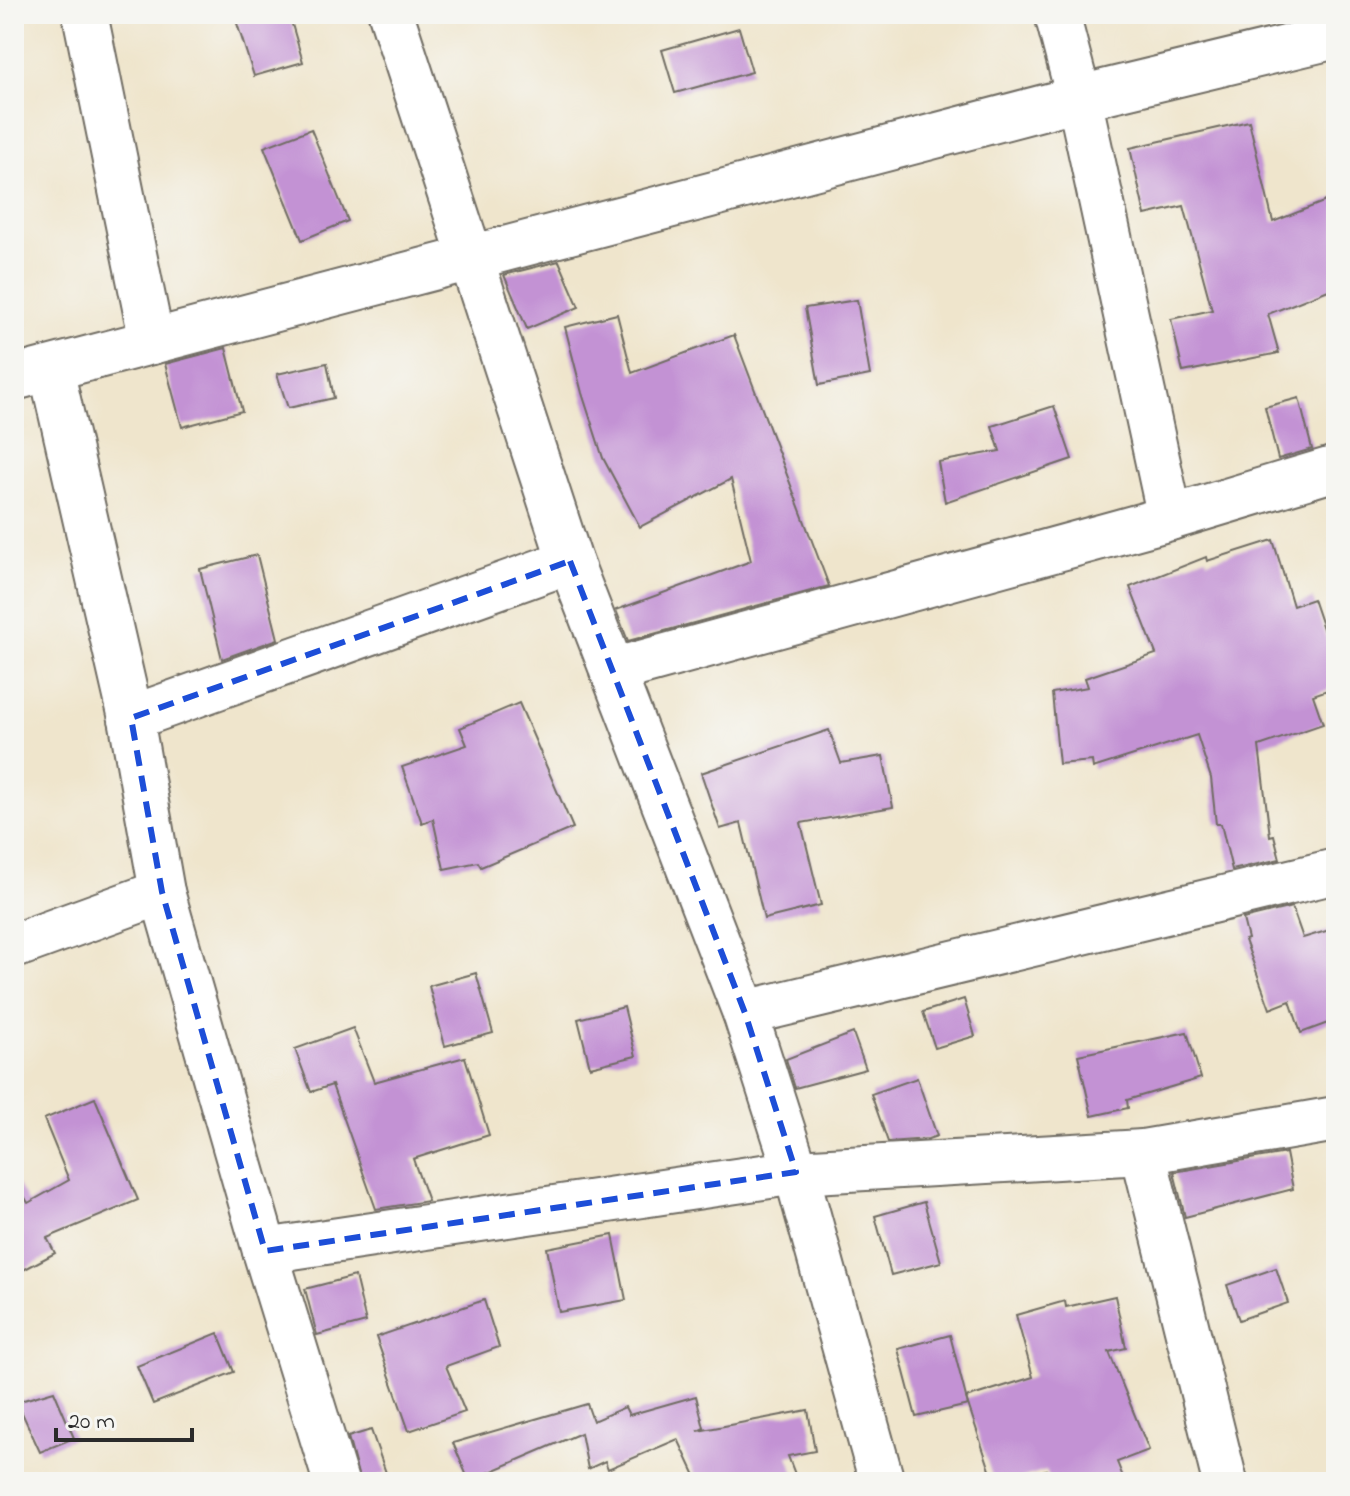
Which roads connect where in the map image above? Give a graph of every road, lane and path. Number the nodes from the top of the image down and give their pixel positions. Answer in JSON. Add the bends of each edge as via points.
{"nodes":[{"id":1,"x":85,"y":14,"type":"edge"},
{"id":2,"x":391,"y":14,"type":"edge"},
{"id":3,"x":1057,"y":14,"type":"edge"},
{"id":4,"x":1336,"y":36,"type":"edge"},
{"id":5,"x":1079,"y":98,"type":"junction"},
{"id":6,"x":469,"y":257,"type":"junction"},
{"id":7,"x":152,"y":342,"type":"junction"},
{"id":8,"x":32,"y":374,"type":"edge"},
{"id":9,"x":1336,"y":468,"type":"edge"},
{"id":10,"x":1170,"y":518,"type":"junction"},
{"id":11,"x":570,"y":561,"type":"junction"},
{"id":12,"x":612,"y":671,"type":"junction"},
{"id":13,"x":131,"y":718,"type":"junction"},
{"id":14,"x":1336,"y":871,"type":"edge"},
{"id":15,"x":162,"y":892,"type":"junction"},
{"id":16,"x":14,"y":946,"type":"edge"},
{"id":17,"x":745,"y":1013,"type":"junction"},
{"id":18,"x":1336,"y":1119,"type":"edge"},
{"id":19,"x":1143,"y":1152,"type":"junction"},
{"id":20,"x":796,"y":1172,"type":"junction"},
{"id":21,"x":265,"y":1251,"type":"junction"},
{"id":22,"x":336,"y":1482,"type":"edge"},
{"id":23,"x":882,"y":1482,"type":"edge"},
{"id":24,"x":1225,"y":1482,"type":"edge"}],
"edges":[{"from":1,"to":7,"type":"street"},
{"from":2,"to":6,"type":"street"},
{"from":3,"to":5,"type":"street"},
{"from":4,"to":5,"type":"street"},
{"from":5,"to":6,"type":"street"},
{"from":5,"to":10,"type":"street"},
{"from":6,"to":7,"type":"street"},
{"from":6,"to":11,"type":"street"},
{"from":7,"to":8,"type":"street"},
{"from":8,"to":13,"type":"street"},
{"from":9,"to":10,"type":"street"},
{"from":10,"to":12,"type":"street"},
{"from":11,"to":12,"type":"street"},
{"from":11,"to":13,"type":"street"},
{"from":12,"to":17,"type":"street"},
{"from":13,"to":15,"type":"street"},
{"from":14,"to":17,"type":"street"},
{"from":15,"to":16,"type":"street"},
{"from":15,"to":21,"type":"street"},
{"from":17,"to":20,"type":"street"},
{"from":18,"to":19,"type":"street"},
{"from":19,"to":20,"type":"street"},
{"from":19,"to":24,"type":"street"},
{"from":20,"to":21,"type":"street"},
{"from":20,"to":23,"type":"street"},
{"from":21,"to":22,"type":"street"}]}
